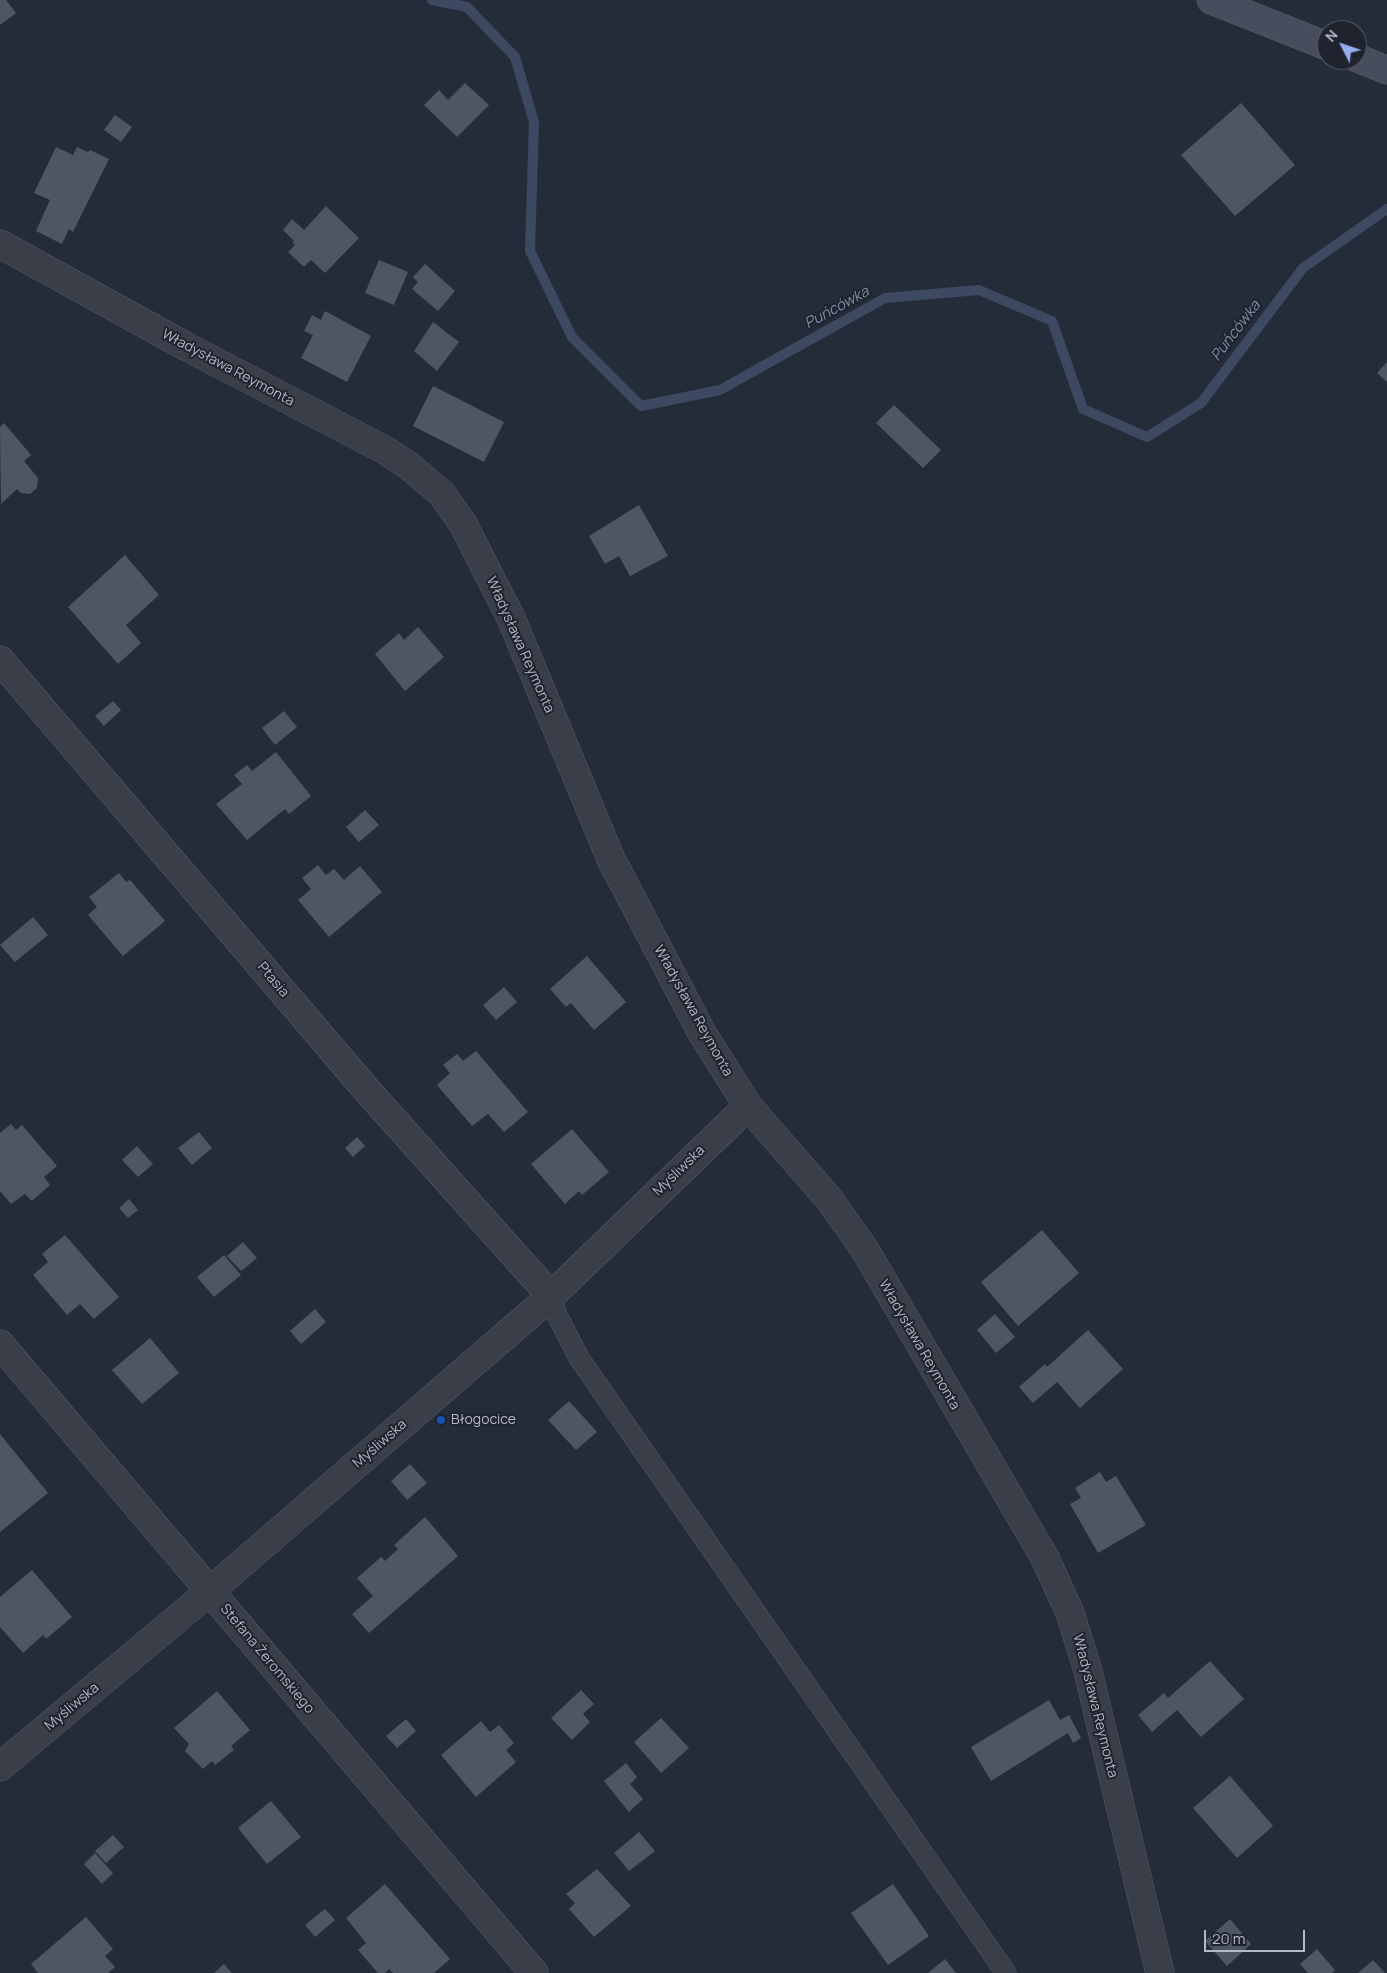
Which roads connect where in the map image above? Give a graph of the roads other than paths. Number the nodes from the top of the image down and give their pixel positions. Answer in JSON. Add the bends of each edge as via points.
{"nodes":[{"id":1,"x":1211,"y":0,"type":"edge"},
{"id":2,"x":1317,"y":42,"type":"edge"},
{"id":3,"x":1367,"y":62,"type":"edge"},
{"id":4,"x":1387,"y":70,"type":"edge"},
{"id":5,"x":0,"y":244,"type":"edge"},
{"id":6,"x":0,"y":660,"type":"edge"},
{"id":7,"x":748,"y":1106,"type":"junction"},
{"id":8,"x":551,"y":1296,"type":"junction"},
{"id":9,"x":0,"y":1344,"type":"edge"},
{"id":10,"x":209,"y":1592,"type":"junction"},
{"id":11,"x":0,"y":1767,"type":"edge"},
{"id":12,"x":534,"y":1973,"type":"edge"},
{"id":13,"x":1006,"y":1973,"type":"edge"},
{"id":14,"x":1160,"y":1973,"type":"edge"}],
"edges":[{"from":1,"to":2,"type":"street"},
{"from":3,"to":4,"type":"street"},
{"from":5,"to":7,"type":"street","name":"Władysława Reymonta","via":[[187,347],[385,450],[442,494],[463,524],[511,618],[611,859],[702,1032]]},
{"from":6,"to":8,"type":"street","name":"Ptasia","via":[[365,1088]]},
{"from":7,"to":8,"type":"street","name":"Myśliwska"},
{"from":7,"to":14,"type":"street","name":"Władysława Reymonta","via":[[829,1199],[865,1250],[1045,1558],[1070,1613],[1088,1671]]},
{"from":8,"to":10,"type":"street","name":"Myśliwska"},
{"from":8,"to":13,"type":"lane","via":[[579,1358]]},
{"from":9,"to":10,"type":"street","name":"Stefana Żeromskiego"},
{"from":10,"to":11,"type":"street","name":"Myśliwska"},
{"from":10,"to":12,"type":"street","name":"Stefana Żeromskiego"}]}
